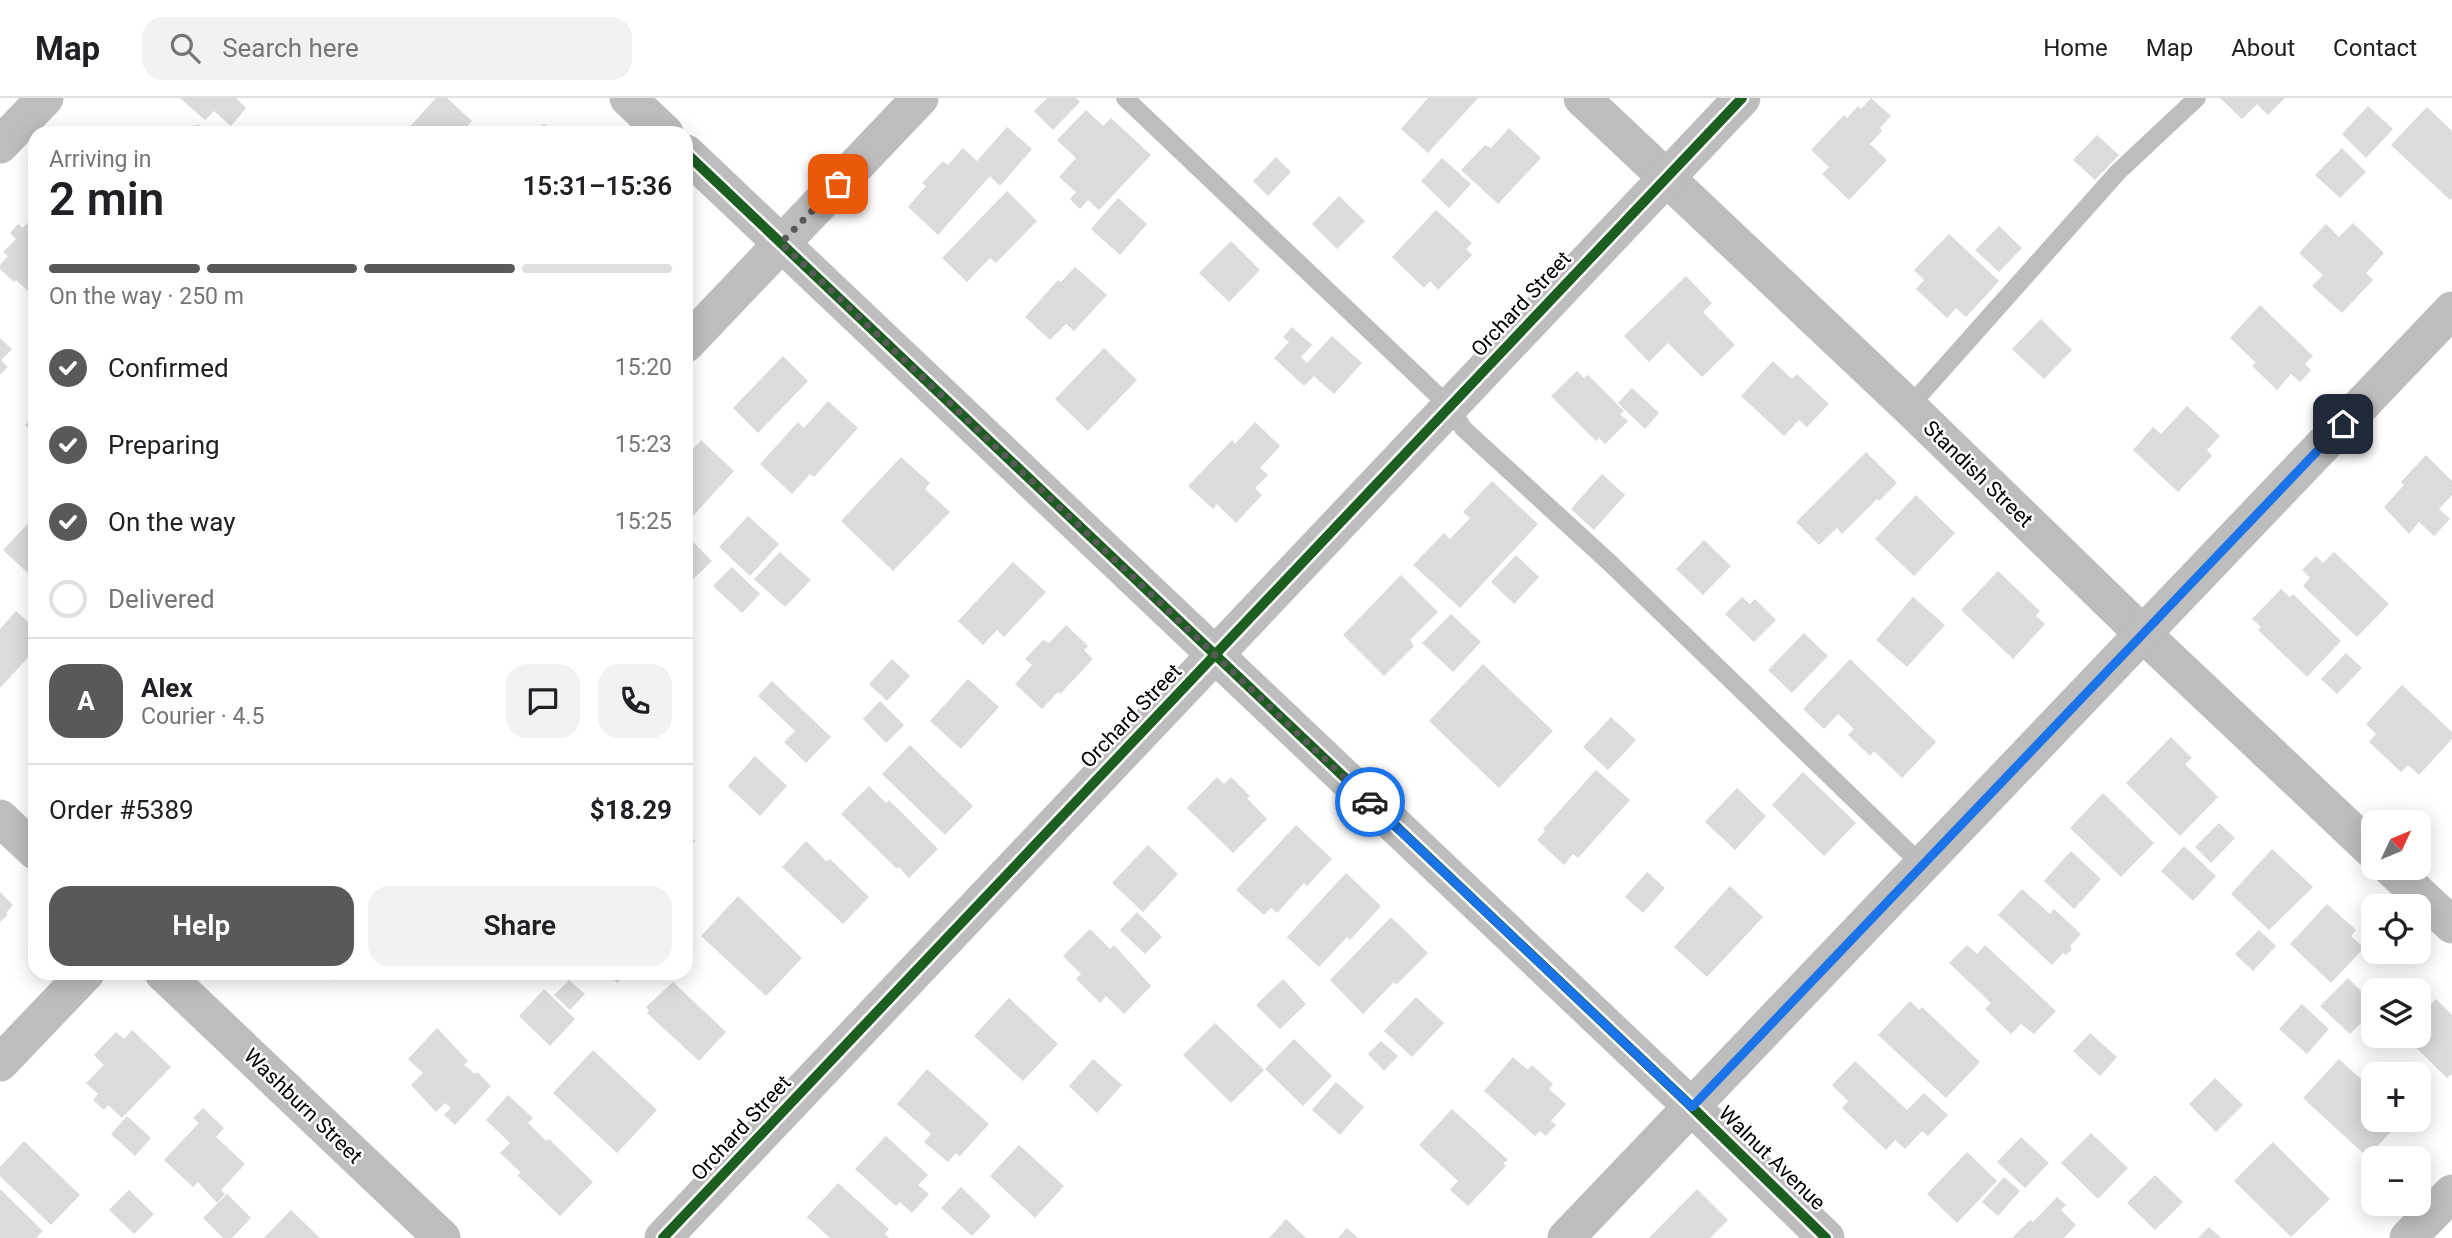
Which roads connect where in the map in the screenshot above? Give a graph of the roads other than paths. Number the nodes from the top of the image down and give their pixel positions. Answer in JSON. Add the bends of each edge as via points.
{"nodes":[{"id":1,"x":45,"y":98,"type":"edge"},
{"id":2,"x":628,"y":98,"type":"edge"},
{"id":3,"x":920,"y":98,"type":"edge"},
{"id":4,"x":1125,"y":98,"type":"edge"},
{"id":5,"x":1582,"y":98,"type":"edge"},
{"id":6,"x":1742,"y":98,"type":"edge"},
{"id":7,"x":2196,"y":98,"type":"edge"},
{"id":8,"x":658,"y":126,"type":"edge"},
{"id":9,"x":0,"y":145,"type":"edge"},
{"id":10,"x":693,"y":160,"type":"edge"},
{"id":11,"x":1666,"y":178,"type":"junction"},
{"id":12,"x":781,"y":243,"type":"junction"},
{"id":13,"x":2452,"y":310,"type":"edge"},
{"id":14,"x":693,"y":337,"type":"edge"},
{"id":15,"x":1450,"y":407,"type":"junction"},
{"id":16,"x":1909,"y":407,"type":"junction"},
{"id":17,"x":2143,"y":634,"type":"junction"},
{"id":18,"x":1216,"y":656,"type":"junction"},
{"id":19,"x":0,"y":818,"type":"edge"},
{"id":20,"x":2361,"y":840,"type":"edge"},
{"id":21,"x":28,"y":844,"type":"edge"},
{"id":22,"x":1922,"y":865,"type":"junction"},
{"id":23,"x":2404,"y":880,"type":"edge"},
{"id":24,"x":2452,"y":925,"type":"edge"},
{"id":25,"x":79,"y":980,"type":"edge"},
{"id":26,"x":170,"y":980,"type":"edge"},
{"id":27,"x":0,"y":1063,"type":"edge"},
{"id":28,"x":1692,"y":1107,"type":"junction"},
{"id":29,"x":2452,"y":1193,"type":"edge"},
{"id":30,"x":442,"y":1238,"type":"edge"},
{"id":31,"x":663,"y":1238,"type":"edge"},
{"id":32,"x":1566,"y":1238,"type":"edge"},
{"id":33,"x":1826,"y":1238,"type":"edge"},
{"id":34,"x":2408,"y":1238,"type":"edge"}],
"edges":[{"from":1,"to":9,"type":"street"},
{"from":2,"to":8,"type":"street"},
{"from":3,"to":12,"type":"street"},
{"from":4,"to":15,"type":"lane"},
{"from":5,"to":11,"type":"street","name":"Standish Street"},
{"from":6,"to":11,"type":"street","name":"Orchard Street"},
{"from":7,"to":16,"type":"lane","via":[[2118,172]]},
{"from":10,"to":12,"type":"street","name":"Walnut Avenue"},
{"from":11,"to":15,"type":"street","name":"Orchard Street"},
{"from":11,"to":16,"type":"street","name":"Standish Street"},
{"from":12,"to":14,"type":"street"},
{"from":12,"to":18,"type":"street","name":"Walnut Avenue"},
{"from":13,"to":17,"type":"street"},
{"from":15,"to":18,"type":"street","name":"Orchard Street"},
{"from":15,"to":22,"type":"lane","via":[[1479,443]]},
{"from":16,"to":17,"type":"street","name":"Standish Street"},
{"from":17,"to":20,"type":"street","name":"Standish Street"},
{"from":17,"to":22,"type":"street"},
{"from":18,"to":28,"type":"street","name":"Walnut Avenue"},
{"from":18,"to":31,"type":"street","name":"Orchard Street"},
{"from":19,"to":21,"type":"street"},
{"from":22,"to":28,"type":"street"},
{"from":23,"to":24,"type":"street"},
{"from":25,"to":27,"type":"street"},
{"from":26,"to":30,"type":"street","name":"Washburn Street"},
{"from":28,"to":32,"type":"street"},
{"from":28,"to":33,"type":"street","name":"Walnut Avenue"},
{"from":29,"to":34,"type":"street"}]}
